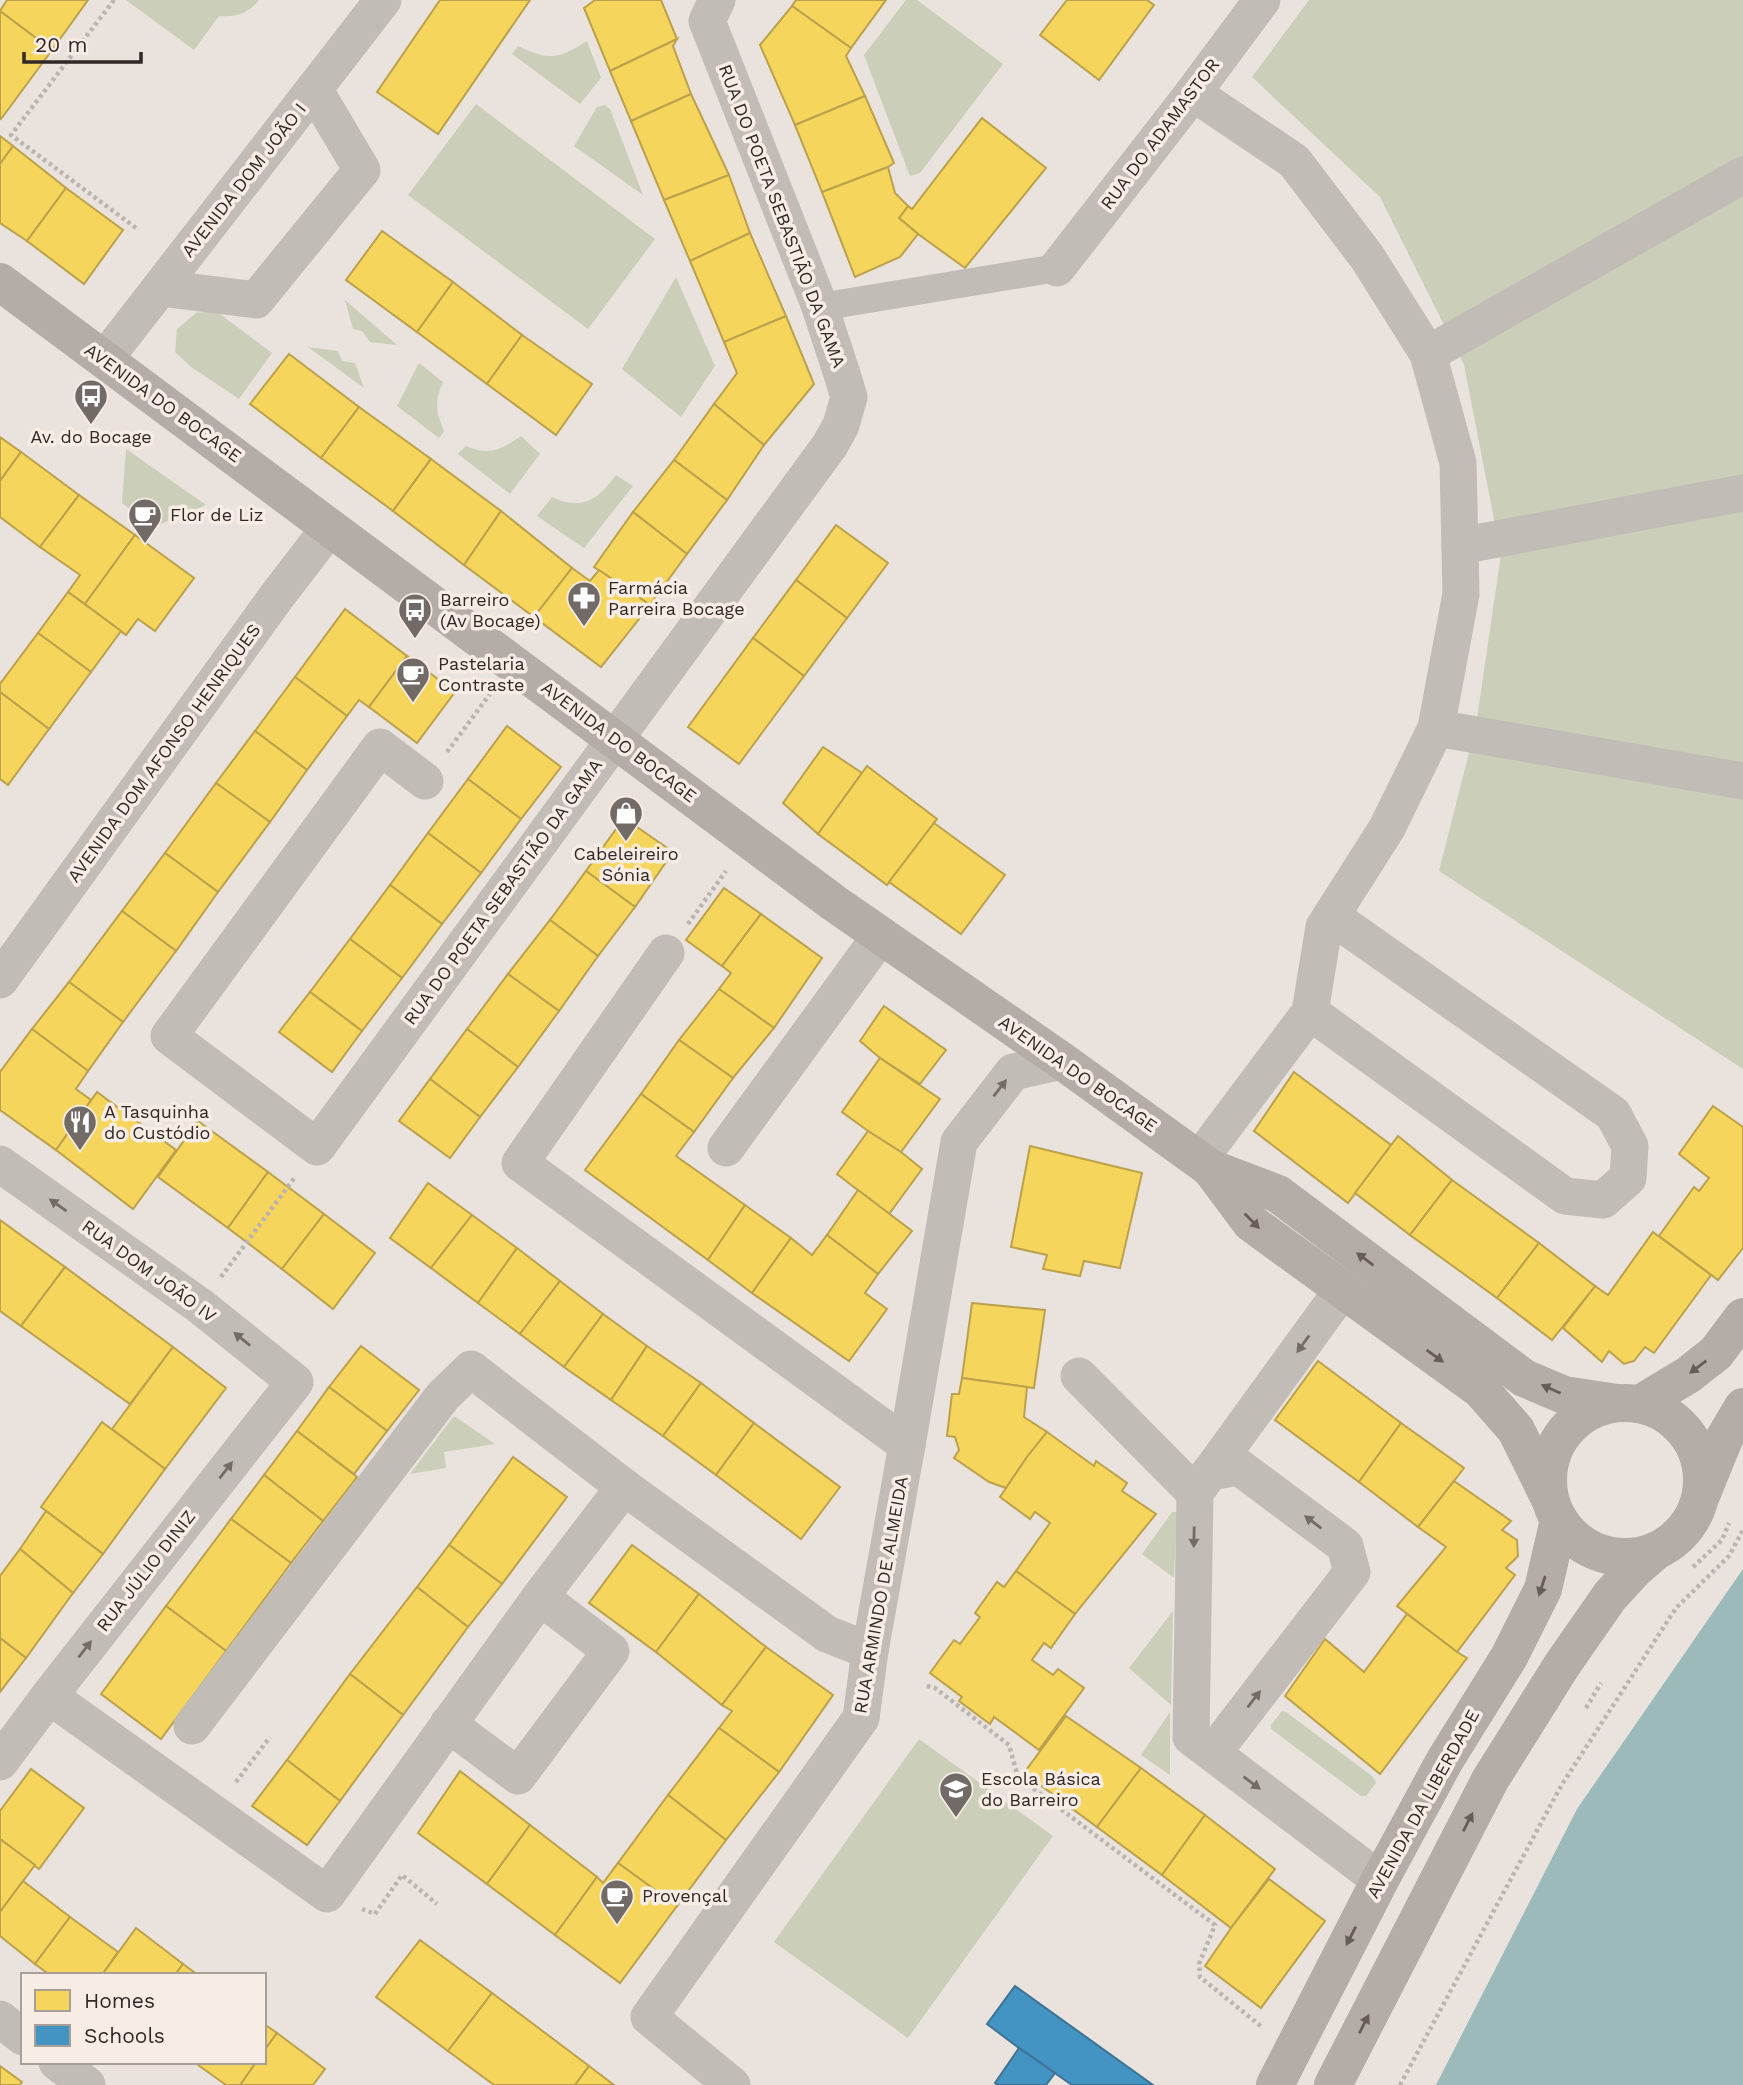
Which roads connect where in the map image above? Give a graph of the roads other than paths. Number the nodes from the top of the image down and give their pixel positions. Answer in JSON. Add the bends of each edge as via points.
{"nodes":[{"id":1,"x":383,"y":0,"type":"edge"},
{"id":2,"x":717,"y":0,"type":"edge"},
{"id":3,"x":1262,"y":0,"type":"edge"},
{"id":4,"x":314,"y":89,"type":"junction"},
{"id":5,"x":1193,"y":93,"type":"junction"},
{"id":6,"x":1743,"y":175,"type":"edge"},
{"id":7,"x":1057,"y":268,"type":"joint"},
{"id":8,"x":0,"y":282,"type":"edge"},
{"id":9,"x":160,"y":288,"type":"junction"},
{"id":10,"x":820,"y":307,"type":"junction"},
{"id":11,"x":1428,"y":354,"type":"junction"},
{"id":12,"x":104,"y":360,"type":"junction"},
{"id":13,"x":1743,"y":493,"type":"edge"},
{"id":14,"x":330,"y":527,"type":"junction"},
{"id":15,"x":1460,"y":546,"type":"junction"},
{"id":16,"x":1436,"y":728,"type":"junction"},
{"id":17,"x":614,"y":738,"type":"junction"},
{"id":18,"x":425,"y":780,"type":"road end"},
{"id":19,"x":1743,"y":781,"type":"edge"},
{"id":20,"x":1331,"y":916,"type":"junction"},
{"id":21,"x":881,"y":935,"type":"junction"},
{"id":22,"x":666,"y":953,"type":"road end"},
{"id":23,"x":0,"y":980,"type":"edge"},
{"id":24,"x":1310,"y":1012,"type":"junction"},
{"id":25,"x":1062,"y":1061,"type":"junction"},
{"id":26,"x":726,"y":1148,"type":"dead end"},
{"id":27,"x":0,"y":1164,"type":"edge"},
{"id":28,"x":1205,"y":1164,"type":"junction"},
{"id":29,"x":1343,"y":1289,"type":"junction"},
{"id":30,"x":1743,"y":1317,"type":"edge"},
{"id":31,"x":1079,"y":1376,"type":"dead end"},
{"id":32,"x":295,"y":1382,"type":"joint"},
{"id":33,"x":1628,"y":1403,"type":"junction"},
{"id":34,"x":1743,"y":1407,"type":"edge"},
{"id":35,"x":907,"y":1445,"type":"junction"},
{"id":36,"x":1202,"y":1482,"type":"junction"},
{"id":37,"x":624,"y":1488,"type":"junction"},
{"id":38,"x":1555,"y":1509,"type":"junction"},
{"id":39,"x":1715,"y":1510,"type":"junction"},
{"id":40,"x":1657,"y":1550,"type":"junction"},
{"id":41,"x":540,"y":1597,"type":"junction"},
{"id":42,"x":870,"y":1651,"type":"junction"},
{"id":43,"x":48,"y":1696,"type":"junction"},
{"id":44,"x":448,"y":1724,"type":"junction"},
{"id":45,"x":192,"y":1726,"type":"dead end"},
{"id":46,"x":1213,"y":1753,"type":"junction"},
{"id":47,"x":0,"y":1762,"type":"edge"},
{"id":48,"x":1380,"y":1880,"type":"junction"},
{"id":49,"x":0,"y":2019,"type":"edge"},
{"id":50,"x":21,"y":2035,"type":"edge"},
{"id":51,"x":60,"y":2064,"type":"edge"},
{"id":52,"x":87,"y":2085,"type":"edge"},
{"id":53,"x":732,"y":2085,"type":"edge"},
{"id":54,"x":1275,"y":2085,"type":"edge"},
{"id":55,"x":1333,"y":2085,"type":"edge"}],
"edges":[{"from":1,"to":4,"type":"street","name":"AVENIDA DOM JOÃO I"},
{"from":2,"to":10,"type":"street","name":"RUA DO POETA SEBASTIÃO DA GAMA","via":[[708,21]]},
{"from":3,"to":5,"type":"street","name":"RUA DO ADAMASTOR"},
{"from":4,"to":9,"type":"street","name":"AVENIDA DOM JOÃO I"},
{"from":4,"to":9,"type":"street","via":[[362,170],[256,300]]},
{"from":5,"to":7,"type":"street","name":"RUA DO ADAMASTOR"},
{"from":5,"to":11,"type":"street","via":[[1294,161],[1367,257]]},
{"from":6,"to":11,"type":"street"},
{"from":7,"to":10,"type":"street"},
{"from":8,"to":12,"type":"main road","name":"AVENIDA DO BOCAGE"},
{"from":9,"to":12,"type":"street","name":"AVENIDA DOM JOÃO I"},
{"from":10,"to":17,"type":"street","name":"RUA DO POETA SEBASTIÃO DA GAMA","via":[[849,397],[841,425]]},
{"from":11,"to":15,"type":"street","via":[[1458,463]]},
{"from":12,"to":14,"type":"main road","name":"AVENIDA DO BOCAGE"},
{"from":13,"to":15,"type":"street"},
{"from":14,"to":17,"type":"main road","name":"AVENIDA DO BOCAGE"},
{"from":14,"to":23,"type":"street","name":"AVENIDA DOM AFONSO HENRIQUES"},
{"from":15,"to":16,"type":"street","via":[[1461,594]]},
{"from":16,"to":19,"type":"street"},
{"from":16,"to":20,"type":"street","via":[[1387,828]]},
{"from":17,"to":18,"type":"street","name":"RUA DO POETA SEBASTIÃO DA GAMA","via":[[317,1147],[169,1036],[380,747]]},
{"from":17,"to":21,"type":"main road","name":"AVENIDA DO BOCAGE"},
{"from":20,"to":24,"type":"street","via":[[1324,927]]},
{"from":20,"to":24,"type":"street","via":[[1613,1114],[1630,1146],[1628,1178],[1604,1200],[1565,1196]]},
{"from":21,"to":25,"type":"main road","name":"AVENIDA DO BOCAGE"},
{"from":21,"to":26,"type":"street"},
{"from":22,"to":35,"type":"street","via":[[520,1163]]},
{"from":24,"to":28,"type":"street"},
{"from":25,"to":28,"type":"main road","name":"AVENIDA DO BOCAGE"},
{"from":35,"to":25,"type":"street","name":"RUA ARMINDO DE ALMEIDA","one_way":true,"via":[[959,1142],[1013,1072]]},
{"from":32,"to":27,"type":"street","name":"RUA DOM JOÃO IV","one_way":true,"via":[[200,1306]]},
{"from":28,"to":29,"type":"main road","name":"AVENIDA DO BOCAGE","one_way":true,"via":[[1251,1223]]},
{"from":33,"to":28,"type":"main road","name":"AVENIDA DO BOCAGE","one_way":true,"via":[[1564,1395],[1524,1378],[1278,1194]]},
{"from":29,"to":36,"type":"street","one_way":true},
{"from":29,"to":38,"type":"main road","name":"AVENIDA DO BOCAGE","one_way":true,"via":[[1481,1390],[1516,1430]]},
{"from":30,"to":33,"type":"main road","one_way":true,"via":[[1716,1353],[1688,1375]]},
{"from":31,"to":36,"type":"street"},
{"from":43,"to":32,"type":"street","name":"RUA JÚLIO DINIZ","one_way":true},
{"from":33,"to":38,"type":"main road","via":[[1596,1408],[1562,1435],[1548,1477]]},
{"from":33,"to":39,"type":"main road","via":[[1660,1411],[1679,1424],[1700,1460],[1702,1480]]},
{"from":34,"to":39,"type":"main road","via":[[1724,1439]]},
{"from":35,"to":42,"type":"street","name":"RUA ARMINDO DE ALMEIDA"},
{"from":36,"to":46,"type":"street","one_way":true,"via":[[1191,1737]]},
{"from":46,"to":36,"type":"street","one_way":true,"via":[[1352,1572],[1345,1546],[1239,1467]]},
{"from":37,"to":41,"type":"street"},
{"from":37,"to":42,"type":"street","via":[[827,1634]]},
{"from":37,"to":45,"type":"street","via":[[471,1369],[443,1396]]},
{"from":38,"to":40,"type":"main road","via":[[1573,1537],[1591,1550],[1613,1556]]},
{"from":38,"to":48,"type":"main road","name":"AVENIDA DA LIBERDADE","one_way":true,"via":[[1543,1589],[1509,1657],[1445,1760]]},
{"from":39,"to":40,"type":"main road","via":[[1691,1520],[1676,1538]]},
{"from":55,"to":40,"type":"main road","one_way":true,"via":[[1490,1780],[1609,1596]]},
{"from":41,"to":44,"type":"street"},
{"from":41,"to":44,"type":"street","via":[[611,1651],[518,1776]]},
{"from":42,"to":53,"type":"street","name":"RUA ARMINDO DE ALMEIDA","via":[[862,1718],[649,2017]]},
{"from":43,"to":44,"type":"street","via":[[327,1894]]},
{"from":43,"to":47,"type":"street","name":"RUA JÚLIO DINIZ"},
{"from":46,"to":48,"type":"street","one_way":true},
{"from":48,"to":54,"type":"main road","name":"AVENIDA DA LIBERDADE","one_way":true},
{"from":49,"to":50,"type":"street"},
{"from":51,"to":52,"type":"street"}]}
